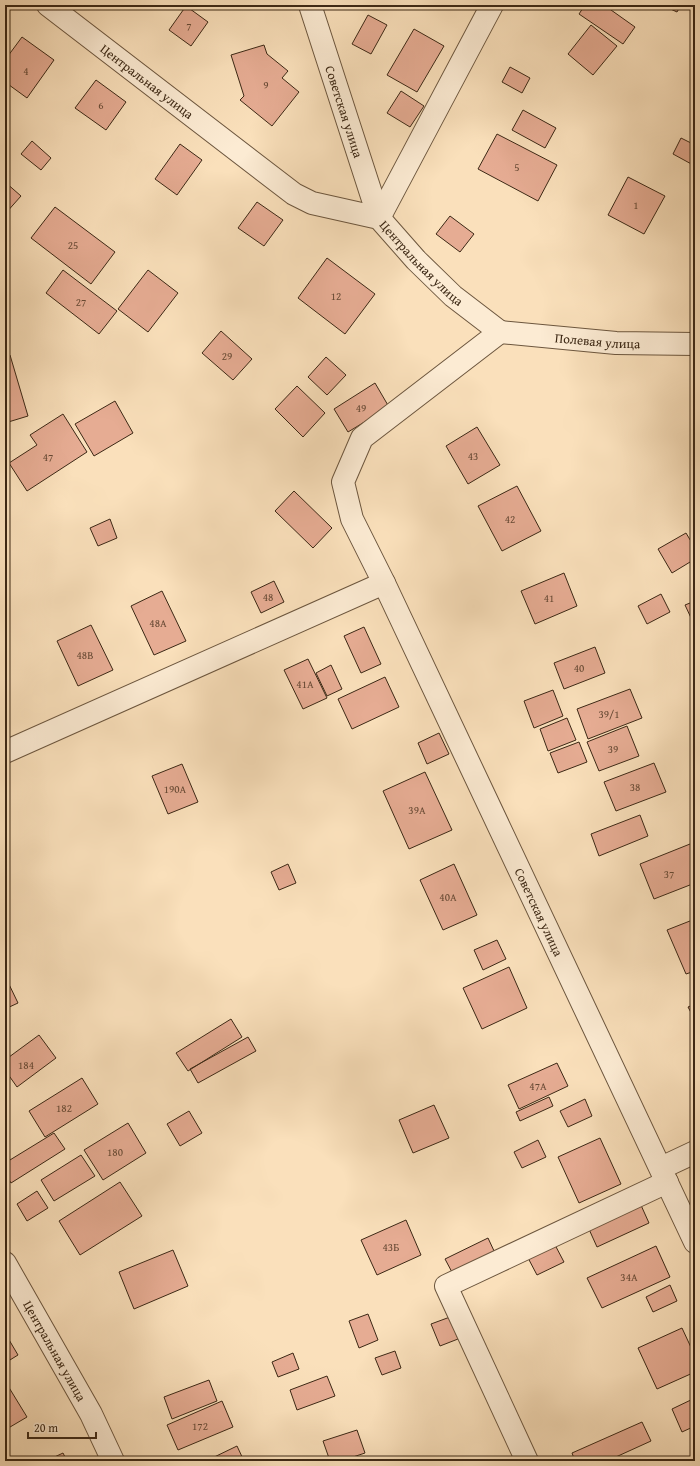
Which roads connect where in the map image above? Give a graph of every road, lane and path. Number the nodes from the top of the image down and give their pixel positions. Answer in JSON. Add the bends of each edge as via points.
{"nodes":[{"id":1,"x":48,"y":5,"type":"edge"},
{"id":2,"x":310,"y":5,"type":"edge"},
{"id":3,"x":492,"y":5,"type":"edge"},
{"id":4,"x":379,"y":218,"type":"junction"},
{"id":5,"x":500,"y":332,"type":"junction"},
{"id":6,"x":695,"y":344,"type":"edge"},
{"id":7,"x":384,"y":583,"type":"junction"},
{"id":8,"x":5,"y":752,"type":"edge"},
{"id":9,"x":695,"y":1152,"type":"edge"},
{"id":10,"x":664,"y":1175,"type":"junction"},
{"id":11,"x":695,"y":1242,"type":"edge"},
{"id":12,"x":5,"y":1263,"type":"edge"},
{"id":13,"x":113,"y":1461,"type":"edge"},
{"id":14,"x":527,"y":1461,"type":"edge"}],
"edges":[{"from":1,"to":4,"type":"street","name":"Центральная улица","via":[[294,194],[312,203]]},
{"from":2,"to":4,"type":"street","name":"Советская улица"},
{"from":3,"to":4,"type":"street"},
{"from":4,"to":5,"type":"street","name":"Центральная улица","via":[[416,260],[453,296]]},
{"from":5,"to":6,"type":"street","name":"Полевая улица","via":[[616,343]]},
{"from":5,"to":7,"type":"street","via":[[362,438],[343,482],[352,519]]},
{"from":7,"to":8,"type":"street"},
{"from":7,"to":10,"type":"street","name":"Советская улица"},
{"from":9,"to":10,"type":"street"},
{"from":10,"to":11,"type":"street","name":"Советская улица"},
{"from":10,"to":14,"type":"street","via":[[446,1286]]},
{"from":12,"to":13,"type":"street","name":"Центральная улица","via":[[91,1414]]}]}
